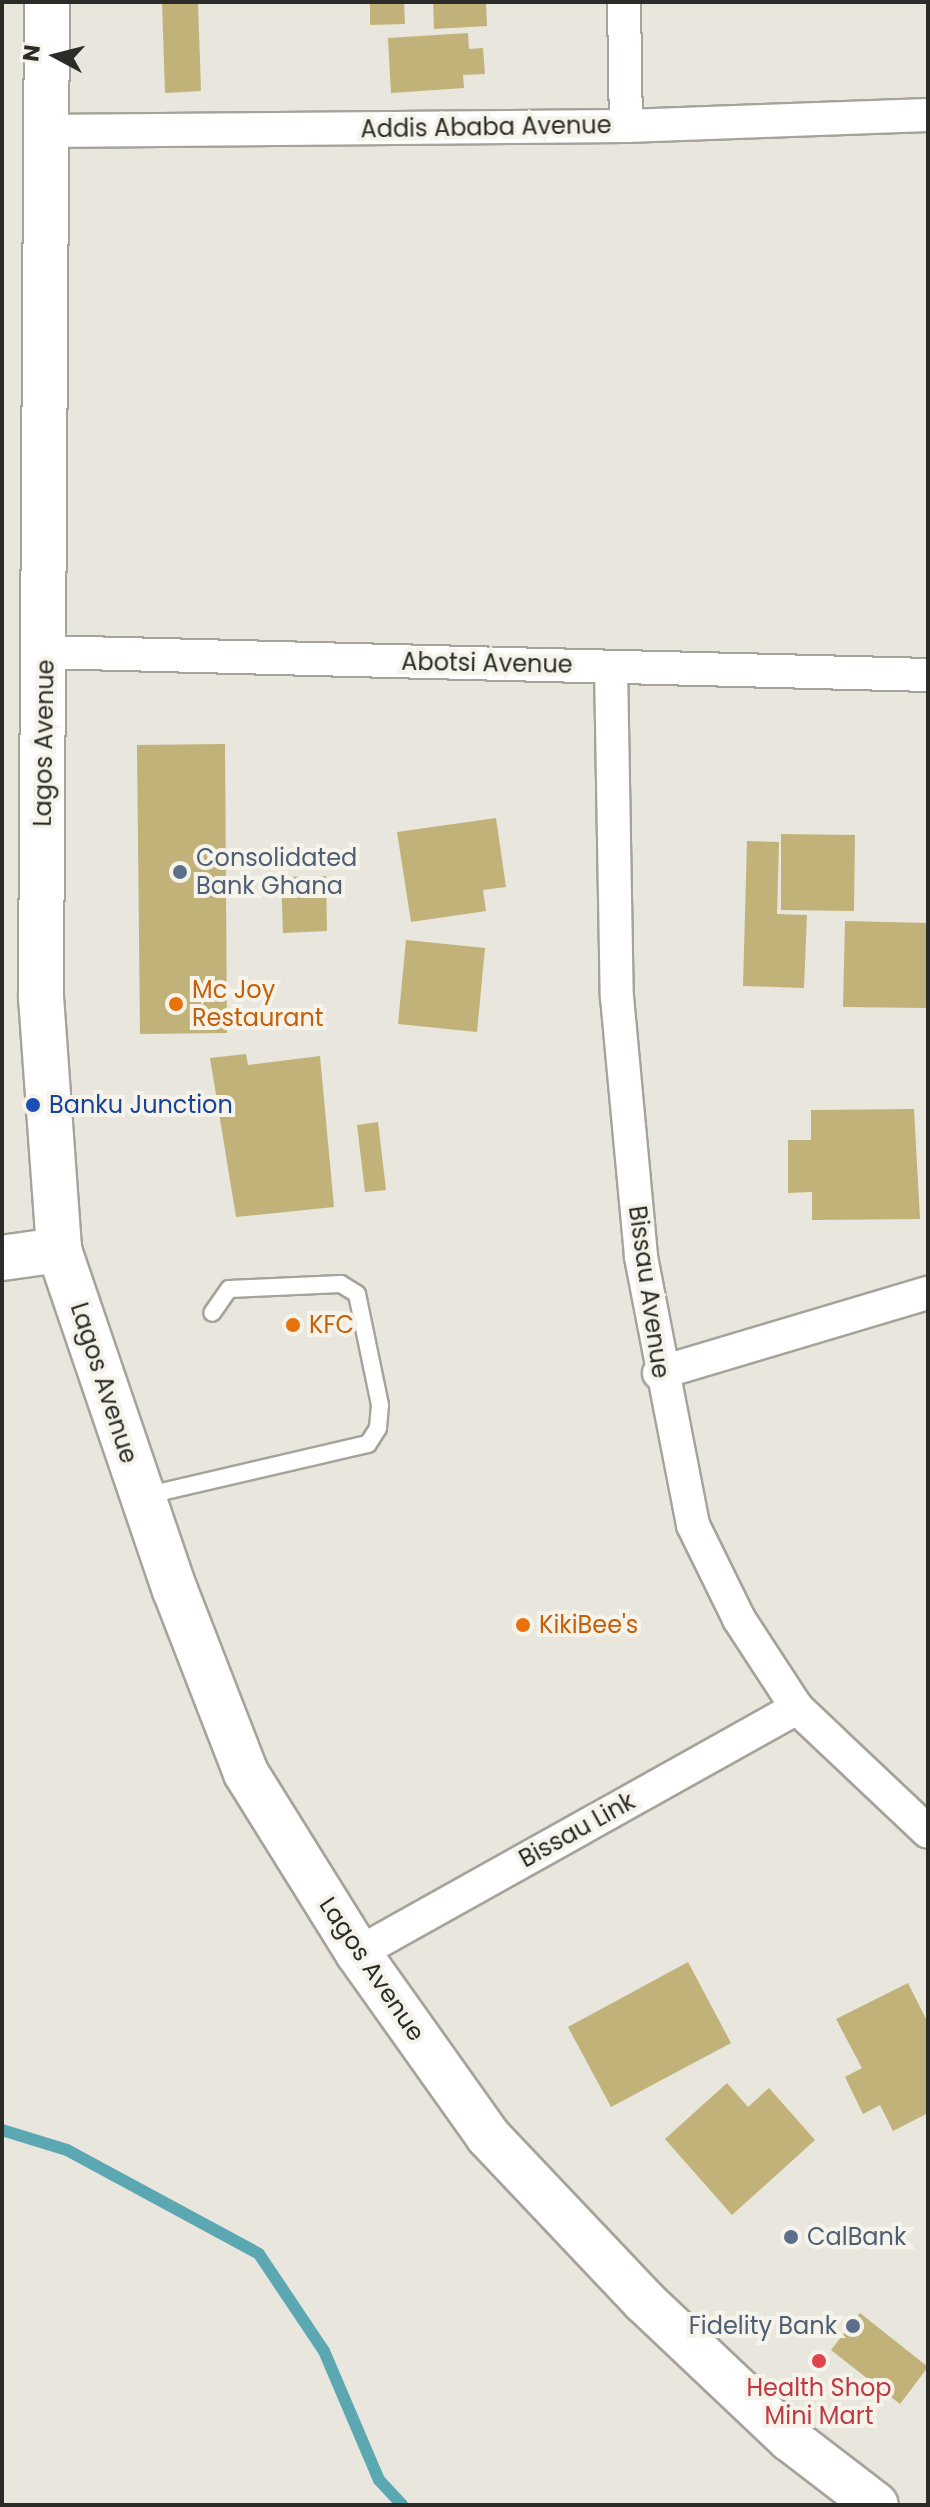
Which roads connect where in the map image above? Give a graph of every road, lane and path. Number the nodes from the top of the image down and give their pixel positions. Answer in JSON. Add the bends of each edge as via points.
{"nodes":[{"id":1,"x":47,"y":2,"type":"edge"},
{"id":2,"x":624,"y":2,"type":"edge"},
{"id":3,"x":928,"y":115,"type":"edge"},
{"id":4,"x":626,"y":126,"type":"junction"},
{"id":5,"x":44,"y":131,"type":"junction"},
{"id":6,"x":45,"y":652,"type":"junction"},
{"id":7,"x":611,"y":667,"type":"junction"},
{"id":8,"x":928,"y":675,"type":"edge"},
{"id":9,"x":59,"y":1250,"type":"junction"},
{"id":10,"x":2,"y":1258,"type":"edge"},
{"id":11,"x":928,"y":1293,"type":"edge"},
{"id":12,"x":212,"y":1313,"type":"dead end"},
{"id":13,"x":659,"y":1373,"type":"junction"},
{"id":14,"x":142,"y":1496,"type":"junction"},
{"id":15,"x":797,"y":1708,"type":"junction"},
{"id":16,"x":928,"y":1832,"type":"edge"},
{"id":17,"x":358,"y":1953,"type":"junction"},
{"id":18,"x":876,"y":2505,"type":"edge"}],
"edges":[{"from":1,"to":5,"type":"street","name":"Lagos Avenue"},
{"from":2,"to":4,"type":"street"},
{"from":3,"to":4,"type":"street","name":"Addis Ababa Avenue"},
{"from":4,"to":5,"type":"street","name":"Addis Ababa Avenue"},
{"from":5,"to":6,"type":"street","name":"Lagos Avenue"},
{"from":6,"to":7,"type":"street","name":"Abotsi Avenue"},
{"from":6,"to":9,"type":"street","name":"Lagos Avenue","via":[[41,997]]},
{"from":7,"to":8,"type":"street","name":"Abotsi Avenue"},
{"from":7,"to":13,"type":"street","name":"Bissau Avenue","via":[[617,997],[641,1257]]},
{"from":9,"to":10,"type":"street"},
{"from":9,"to":14,"type":"street","name":"Lagos Avenue"},
{"from":11,"to":13,"type":"street"},
{"from":12,"to":14,"type":"lane","via":[[229,1289],[341,1284],[357,1294],[380,1405],[378,1428],[368,1444]]},
{"from":13,"to":15,"type":"street","name":"Bissau Avenue","via":[[693,1525],[739,1619]]},
{"from":14,"to":17,"type":"street","name":"Lagos Avenue","via":[[246,1773]]},
{"from":15,"to":16,"type":"street","name":"Bissau Avenue"},
{"from":15,"to":17,"type":"street","name":"Bissau Link"},
{"from":17,"to":18,"type":"street","name":"Lagos Avenue","via":[[509,2158],[644,2301],[790,2439]]}]}
